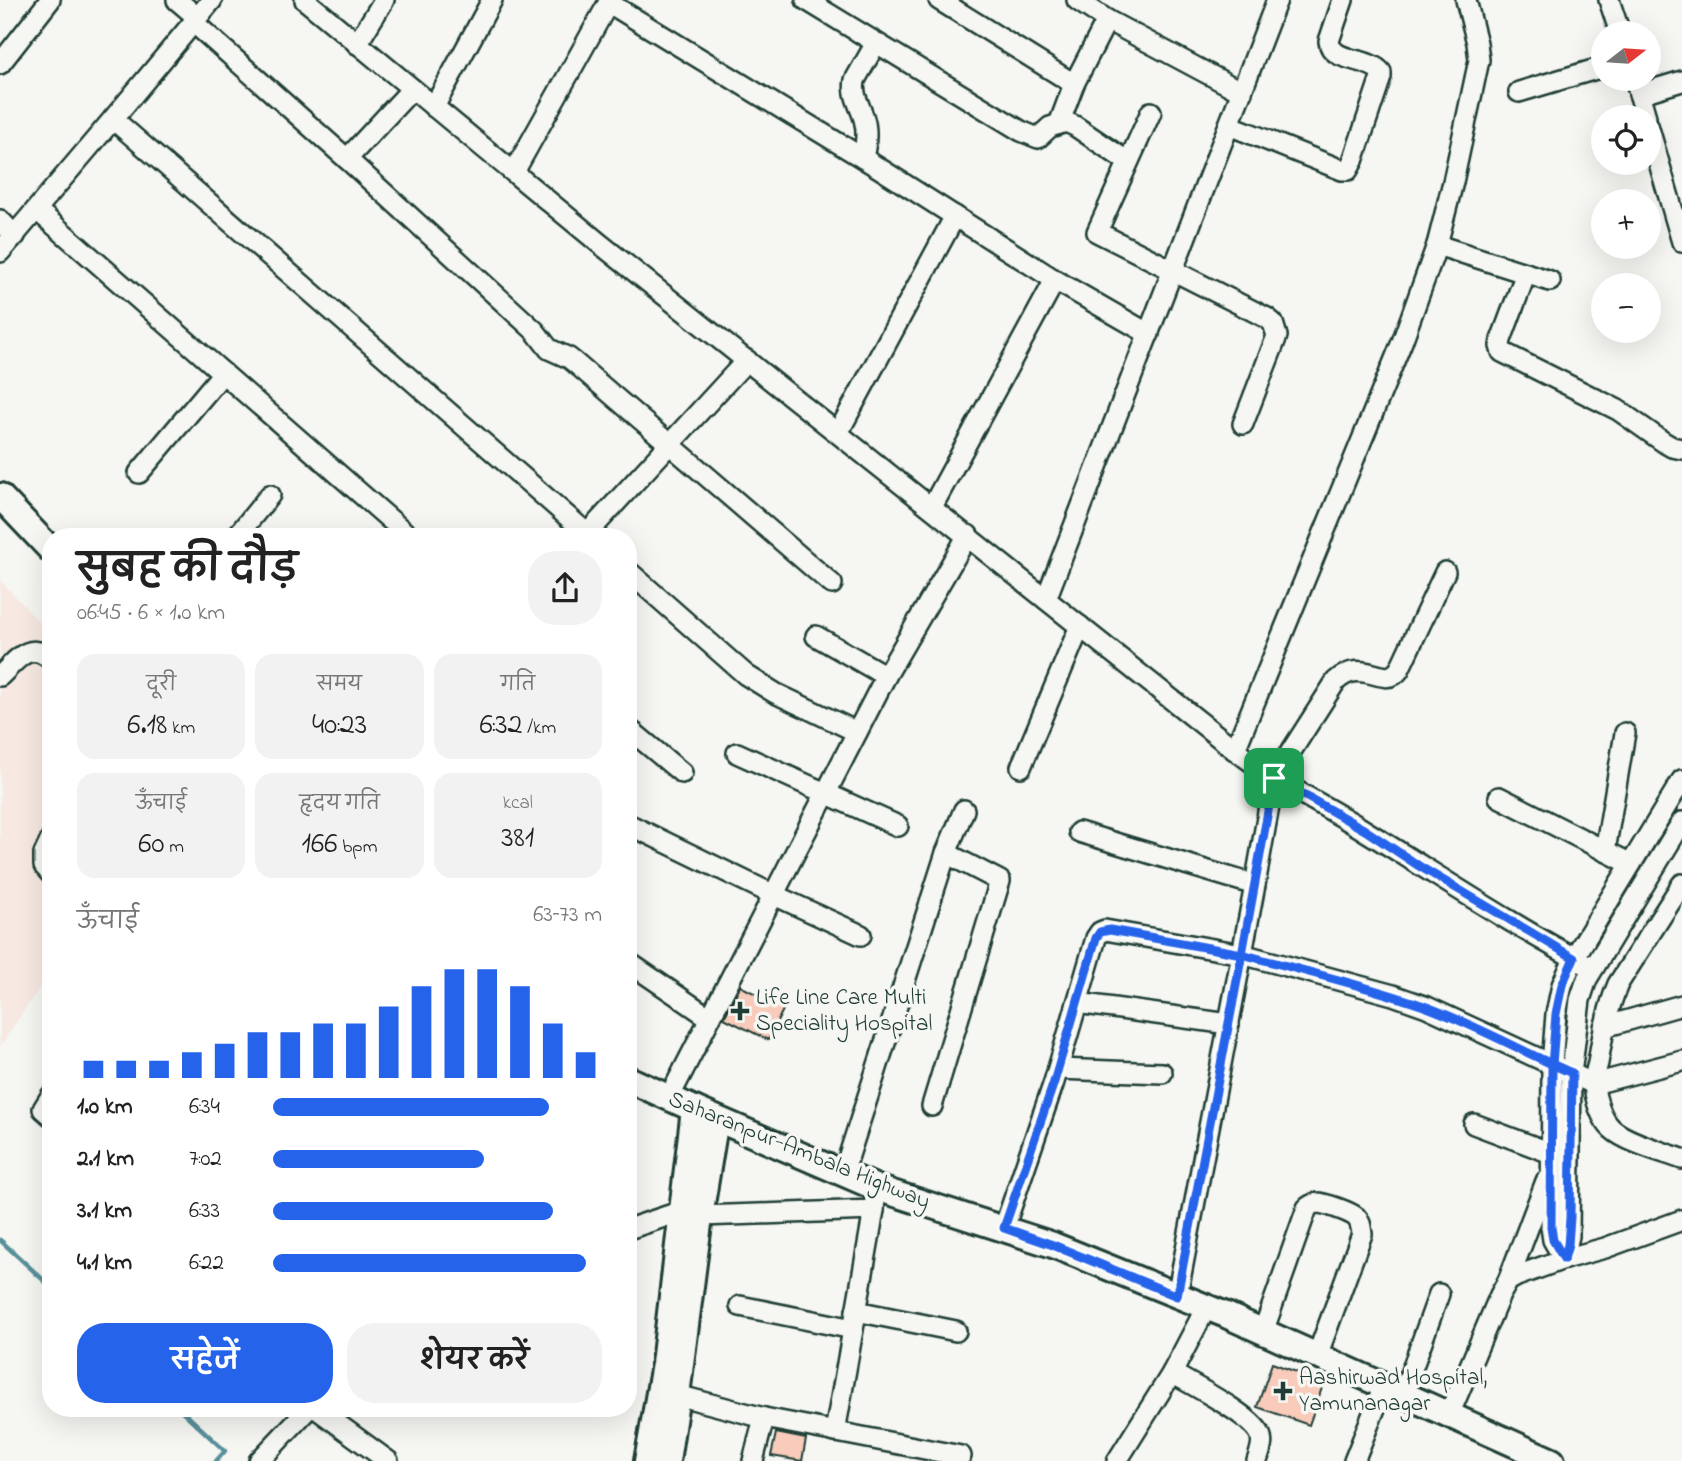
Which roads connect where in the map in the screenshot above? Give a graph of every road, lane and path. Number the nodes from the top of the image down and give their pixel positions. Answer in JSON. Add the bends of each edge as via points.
{"nodes":[{"id":1,"x":50,"y":0,"type":"edge"},
{"id":2,"x":177,"y":0,"type":"edge"},
{"id":3,"x":212,"y":0,"type":"edge"},
{"id":4,"x":384,"y":0,"type":"edge"},
{"id":5,"x":492,"y":0,"type":"edge"},
{"id":6,"x":806,"y":0,"type":"edge"},
{"id":7,"x":939,"y":0,"type":"edge"},
{"id":8,"x":1077,"y":0,"type":"edge"},
{"id":9,"x":1277,"y":0,"type":"edge"},
{"id":10,"x":1343,"y":0,"type":"edge"},
{"id":11,"x":1467,"y":0,"type":"edge"},
{"id":12,"x":1609,"y":0,"type":"edge"},
{"id":13,"x":610,"y":1,"type":"edge"},
{"id":14,"x":310,"y":2,"type":"edge"},
{"id":15,"x":195,"y":20,"type":"junction"},
{"id":16,"x":1107,"y":20,"type":"junction"},
{"id":17,"x":1616,"y":21,"type":"edge"},
{"id":18,"x":876,"y":43,"type":"junction"},
{"id":19,"x":357,"y":44,"type":"junction"},
{"id":20,"x":1,"y":61,"type":"edge"},
{"id":21,"x":1591,"y":71,"type":"edge"},
{"id":22,"x":1682,"y":81,"type":"edge"},
{"id":23,"x":1661,"y":83,"type":"edge"},
{"id":24,"x":1074,"y":84,"type":"junction"},
{"id":25,"x":412,"y":89,"type":"junction"},
{"id":26,"x":1242,"y":92,"type":"junction"},
{"id":27,"x":1518,"y":92,"type":"dead end"},
{"id":28,"x":434,"y":107,"type":"junction"},
{"id":29,"x":1152,"y":112,"type":"dead end"},
{"id":30,"x":113,"y":119,"type":"junction"},
{"id":31,"x":1059,"y":124,"type":"junction"},
{"id":32,"x":1229,"y":125,"type":"junction"},
{"id":33,"x":863,"y":158,"type":"junction"},
{"id":34,"x":1661,"y":158,"type":"edge"},
{"id":35,"x":347,"y":159,"type":"junction"},
{"id":36,"x":1128,"y":162,"type":"junction"},
{"id":37,"x":514,"y":172,"type":"junction"},
{"id":38,"x":1676,"y":196,"type":"edge"},
{"id":39,"x":37,"y":210,"type":"junction"},
{"id":40,"x":955,"y":216,"type":"junction"},
{"id":41,"x":0,"y":220,"type":"edge"},
{"id":42,"x":15,"y":236,"type":"junction"},
{"id":43,"x":1682,"y":242,"type":"edge"},
{"id":44,"x":1437,"y":245,"type":"junction"},
{"id":45,"x":0,"y":252,"type":"edge"},
{"id":46,"x":1172,"y":271,"type":"junction"},
{"id":47,"x":1526,"y":273,"type":"junction"},
{"id":48,"x":1055,"y":280,"type":"junction"},
{"id":49,"x":1550,"y":281,"type":"dead end"},
{"id":50,"x":1149,"y":334,"type":"junction"},
{"id":51,"x":747,"y":360,"type":"junction"},
{"id":52,"x":223,"y":373,"type":"junction"},
{"id":53,"x":1243,"y":424,"type":"dead end"},
{"id":54,"x":838,"y":433,"type":"junction"},
{"id":55,"x":670,"y":444,"type":"junction"},
{"id":56,"x":1682,"y":449,"type":"edge"},
{"id":57,"x":139,"y":473,"type":"dead end"},
{"id":58,"x":271,"y":495,"type":"dead end"},
{"id":59,"x":0,"y":496,"type":"edge"},
{"id":60,"x":932,"y":507,"type":"junction"},
{"id":61,"x":244,"y":528,"type":"edge"},
{"id":62,"x":400,"y":528,"type":"edge"},
{"id":63,"x":581,"y":528,"type":"edge"},
{"id":64,"x":595,"y":528,"type":"edge"},
{"id":65,"x":968,"y":536,"type":"junction"},
{"id":66,"x":42,"y":540,"type":"edge"},
{"id":67,"x":1445,"y":572,"type":"dead end"},
{"id":68,"x":637,"y":579,"type":"edge"},
{"id":69,"x":832,"y":584,"type":"dead end"},
{"id":70,"x":1046,"y":599,"type":"junction"},
{"id":71,"x":1080,"y":626,"type":"junction"},
{"id":72,"x":816,"y":636,"type":"dead end"},
{"id":73,"x":42,"y":653,"type":"edge"},
{"id":74,"x":0,"y":676,"type":"edge"},
{"id":75,"x":886,"y":676,"type":"junction"},
{"id":76,"x":857,"y":732,"type":"junction"},
{"id":77,"x":1625,"y":733,"type":"dead end"},
{"id":78,"x":637,"y":736,"type":"edge"},
{"id":79,"x":1235,"y":750,"type":"junction"},
{"id":80,"x":737,"y":752,"type":"dead end"},
{"id":81,"x":1021,"y":767,"type":"dead end"},
{"id":82,"x":682,"y":773,"type":"dead end"},
{"id":83,"x":1274,"y":778,"type":"junction"},
{"id":84,"x":1682,"y":780,"type":"edge"},
{"id":85,"x":826,"y":793,"type":"junction"},
{"id":86,"x":1499,"y":797,"type":"dead end"},
{"id":87,"x":964,"y":810,"type":"dead end"},
{"id":88,"x":1682,"y":822,"type":"edge"},
{"id":89,"x":898,"y":826,"type":"dead end"},
{"id":90,"x":637,"y":828,"type":"edge"},
{"id":91,"x":1079,"y":832,"type":"dead end"},
{"id":92,"x":1605,"y":851,"type":"junction"},
{"id":93,"x":946,"y":853,"type":"junction"},
{"id":94,"x":1631,"y":864,"type":"junction"},
{"id":95,"x":1682,"y":884,"type":"edge"},
{"id":96,"x":1255,"y":885,"type":"junction"},
{"id":97,"x":774,"y":895,"type":"junction"},
{"id":98,"x":860,"y":935,"type":"dead end"},
{"id":99,"x":1242,"y":954,"type":"junction"},
{"id":100,"x":1574,"y":958,"type":"junction"},
{"id":101,"x":637,"y":968,"type":"edge"},
{"id":102,"x":1593,"y":968,"type":"junction"},
{"id":103,"x":1077,"y":1003,"type":"junction"},
{"id":104,"x":1682,"y":1005,"type":"edge"},
{"id":105,"x":710,"y":1018,"type":"junction"},
{"id":106,"x":1229,"y":1024,"type":"junction"},
{"id":107,"x":1604,"y":1027,"type":"junction"},
{"id":108,"x":1682,"y":1061,"type":"edge"},
{"id":109,"x":1552,"y":1065,"type":"junction"},
{"id":110,"x":1058,"y":1069,"type":"junction"},
{"id":111,"x":1162,"y":1073,"type":"dead end"},
{"id":112,"x":1572,"y":1073,"type":"junction"},
{"id":113,"x":637,"y":1083,"type":"edge"},
{"id":114,"x":1594,"y":1084,"type":"junction"},
{"id":115,"x":668,"y":1098,"type":"junction"},
{"id":116,"x":932,"y":1106,"type":"dead end"},
{"id":117,"x":705,"y":1114,"type":"junction"},
{"id":118,"x":1474,"y":1124,"type":"dead end"},
{"id":119,"x":1682,"y":1159,"type":"edge"},
{"id":120,"x":1551,"y":1161,"type":"junction"},
{"id":121,"x":843,"y":1174,"type":"junction"},
{"id":122,"x":876,"y":1199,"type":"junction"},
{"id":123,"x":691,"y":1213,"type":"junction"},
{"id":124,"x":1682,"y":1220,"type":"edge"},
{"id":125,"x":637,"y":1227,"type":"edge"},
{"id":126,"x":1004,"y":1228,"type":"junction"},
{"id":127,"x":1564,"y":1259,"type":"junction"},
{"id":128,"x":1508,"y":1281,"type":"junction"},
{"id":129,"x":1439,"y":1294,"type":"dead end"},
{"id":130,"x":1177,"y":1296,"type":"junction"},
{"id":131,"x":740,"y":1306,"type":"dead end"},
{"id":132,"x":1206,"y":1308,"type":"junction"},
{"id":133,"x":855,"y":1320,"type":"junction"},
{"id":134,"x":956,"y":1331,"type":"dead end"},
{"id":135,"x":1263,"y":1332,"type":"junction"},
{"id":136,"x":1317,"y":1356,"type":"junction"},
{"id":137,"x":1172,"y":1373,"type":"junction"},
{"id":138,"x":1393,"y":1390,"type":"junction"},
{"id":139,"x":677,"y":1395,"type":"junction"},
{"id":140,"x":1449,"y":1415,"type":"junction"},
{"id":141,"x":300,"y":1417,"type":"edge"},
{"id":142,"x":328,"y":1417,"type":"edge"},
{"id":143,"x":764,"y":1418,"type":"junction"},
{"id":144,"x":835,"y":1432,"type":"junction"},
{"id":145,"x":961,"y":1457,"type":"dead end"},
{"id":146,"x":1539,"y":1458,"type":"edge"},
{"id":147,"x":259,"y":1461,"type":"edge"},
{"id":148,"x":388,"y":1461,"type":"edge"},
{"id":149,"x":647,"y":1461,"type":"edge"},
{"id":150,"x":667,"y":1461,"type":"edge"},
{"id":151,"x":754,"y":1461,"type":"edge"},
{"id":152,"x":1117,"y":1461,"type":"edge"},
{"id":153,"x":1257,"y":1461,"type":"edge"},
{"id":154,"x":1354,"y":1461,"type":"edge"}],
"edges":[{"from":1,"to":20,"type":"street"},
{"from":2,"to":15,"type":"street"},
{"from":3,"to":15,"type":"street"},
{"from":4,"to":19,"type":"street"},
{"from":5,"to":28,"type":"street"},
{"from":6,"to":18,"type":"street"},
{"from":7,"to":24,"type":"street"},
{"from":8,"to":16,"type":"street"},
{"from":9,"to":26,"type":"street"},
{"from":10,"to":32,"type":"street","via":[[1329,48],[1381,72],[1348,170]]},
{"from":11,"to":44,"type":"street","via":[[1479,60]]},
{"from":12,"to":17,"type":"street"},
{"from":13,"to":33,"type":"street"},
{"from":13,"to":37,"type":"street"},
{"from":14,"to":19,"type":"street"},
{"from":15,"to":30,"type":"street"},
{"from":15,"to":35,"type":"street"},
{"from":16,"to":24,"type":"street"},
{"from":16,"to":26,"type":"street"},
{"from":18,"to":31,"type":"street","via":[[1032,136],[1038,138]]},
{"from":18,"to":33,"type":"street","via":[[854,85],[864,117]]},
{"from":19,"to":25,"type":"street"},
{"from":21,"to":27,"type":"street"},
{"from":22,"to":23,"type":"street"},
{"from":24,"to":31,"type":"street"},
{"from":25,"to":28,"type":"street"},
{"from":25,"to":35,"type":"street"},
{"from":26,"to":32,"type":"street"},
{"from":28,"to":37,"type":"street"},
{"from":29,"to":36,"type":"street"},
{"from":30,"to":39,"type":"street"},
{"from":30,"to":63,"type":"street"},
{"from":31,"to":36,"type":"street","via":[[1074,126]]},
{"from":32,"to":46,"type":"street"},
{"from":33,"to":40,"type":"street"},
{"from":34,"to":38,"type":"street"},
{"from":35,"to":55,"type":"street","via":[[535,331],[549,349],[569,358]]},
{"from":36,"to":46,"type":"street","via":[[1097,232]]},
{"from":37,"to":51,"type":"street"},
{"from":38,"to":43,"type":"street"},
{"from":39,"to":42,"type":"street"},
{"from":39,"to":52,"type":"street"},
{"from":40,"to":48,"type":"street"},
{"from":40,"to":54,"type":"street"},
{"from":41,"to":42,"type":"street"},
{"from":42,"to":45,"type":"street"},
{"from":44,"to":47,"type":"street"},
{"from":44,"to":79,"type":"street","via":[[1402,342]]},
{"from":46,"to":50,"type":"street"},
{"from":46,"to":53,"type":"street","via":[[1273,323],[1277,337]]},
{"from":47,"to":49,"type":"street"},
{"from":47,"to":56,"type":"street","via":[[1501,340],[1502,352],[1612,406],[1665,443]]},
{"from":48,"to":50,"type":"street"},
{"from":48,"to":60,"type":"street"},
{"from":50,"to":70,"type":"street"},
{"from":51,"to":54,"type":"street"},
{"from":51,"to":55,"type":"street"},
{"from":52,"to":57,"type":"street"},
{"from":52,"to":62,"type":"street"},
{"from":54,"to":60,"type":"street"},
{"from":55,"to":64,"type":"street"},
{"from":55,"to":69,"type":"street"},
{"from":58,"to":61,"type":"street"},
{"from":59,"to":66,"type":"main road"},
{"from":60,"to":65,"type":"street"},
{"from":65,"to":70,"type":"street"},
{"from":65,"to":75,"type":"street"},
{"from":67,"to":83,"type":"street","via":[[1395,676],[1361,670],[1342,675]]},
{"from":68,"to":76,"type":"street","via":[[746,676]]},
{"from":70,"to":71,"type":"street"},
{"from":71,"to":79,"type":"street"},
{"from":71,"to":81,"type":"street"},
{"from":72,"to":75,"type":"street"},
{"from":73,"to":74,"type":"street","via":[[32,650],[24,654]]},
{"from":75,"to":76,"type":"street"},
{"from":76,"to":85,"type":"street"},
{"from":77,"to":92,"type":"street"},
{"from":78,"to":82,"type":"street"},
{"from":79,"to":83,"type":"street"},
{"from":80,"to":85,"type":"street"},
{"from":83,"to":96,"type":"street"},
{"from":83,"to":100,"type":"street"},
{"from":84,"to":94,"type":"street"},
{"from":85,"to":89,"type":"street"},
{"from":85,"to":97,"type":"street"},
{"from":86,"to":92,"type":"street"},
{"from":87,"to":93,"type":"street"},
{"from":88,"to":102,"type":"street"},
{"from":90,"to":97,"type":"street"},
{"from":91,"to":96,"type":"street"},
{"from":92,"to":94,"type":"street"},
{"from":93,"to":116,"type":"street","via":[[1000,881]]},
{"from":93,"to":121,"type":"street"},
{"from":94,"to":100,"type":"street"},
{"from":95,"to":107,"type":"street","via":[[1618,984]]},
{"from":96,"to":99,"type":"street"},
{"from":97,"to":98,"type":"street"},
{"from":97,"to":105,"type":"street"},
{"from":99,"to":103,"type":"street","via":[[1105,930],[1096,938]]},
{"from":99,"to":106,"type":"street"},
{"from":99,"to":109,"type":"street","via":[[1427,1007]]},
{"from":100,"to":102,"type":"street"},
{"from":100,"to":109,"type":"street","via":[[1556,1014]]},
{"from":101,"to":105,"type":"street"},
{"from":102,"to":112,"type":"street","via":[[1580,1000]]},
{"from":103,"to":106,"type":"street"},
{"from":103,"to":110,"type":"street"},
{"from":104,"to":107,"type":"street"},
{"from":105,"to":115,"type":"street"},
{"from":106,"to":130,"type":"street"},
{"from":107,"to":114,"type":"street"},
{"from":108,"to":114,"type":"street"},
{"from":109,"to":112,"type":"street"},
{"from":109,"to":120,"type":"street"},
{"from":110,"to":111,"type":"street"},
{"from":110,"to":126,"type":"street"},
{"from":112,"to":114,"type":"street"},
{"from":112,"to":127,"type":"street","via":[[1570,1218]]},
{"from":113,"to":115,"type":"main road","name":"Saharanpur-Ambala Highway"},
{"from":114,"to":119,"type":"street","via":[[1600,1111],[1613,1130]]},
{"from":115,"to":117,"type":"main road","name":"Saharanpur-Ambala Highway"},
{"from":117,"to":121,"type":"main road","name":"Saharanpur-Ambala Highway"},
{"from":117,"to":123,"type":"main road"},
{"from":118,"to":120,"type":"street"},
{"from":120,"to":127,"type":"street","via":[[1551,1227]]},
{"from":120,"to":128,"type":"street"},
{"from":121,"to":122,"type":"main road","name":"Saharanpur-Ambala Highway"},
{"from":122,"to":123,"type":"street"},
{"from":122,"to":126,"type":"main road","name":"Saharanpur-Ambala Highway"},
{"from":122,"to":133,"type":"street"},
{"from":123,"to":125,"type":"street"},
{"from":123,"to":139,"type":"main road"},
{"from":123,"to":149,"type":"main road"},
{"from":124,"to":127,"type":"street"},
{"from":126,"to":130,"type":"main road","name":"Saharanpur-Ambala Highway"},
{"from":127,"to":128,"type":"street"},
{"from":128,"to":140,"type":"street"},
{"from":129,"to":138,"type":"street"},
{"from":130,"to":132,"type":"main road","name":"Saharanpur-Ambala Highway"},
{"from":131,"to":133,"type":"street"},
{"from":132,"to":135,"type":"main road","name":"Saharanpur-Ambala Highway"},
{"from":132,"to":137,"type":"street"},
{"from":133,"to":134,"type":"street"},
{"from":133,"to":144,"type":"street"},
{"from":135,"to":136,"type":"main road","name":"Saharanpur-Ambala Highway"},
{"from":135,"to":136,"type":"street","via":[[1307,1208],[1319,1203],[1349,1213],[1357,1218],[1362,1234]]},
{"from":136,"to":138,"type":"main road","name":"Saharanpur-Ambala Highway"},
{"from":137,"to":152,"type":"street"},
{"from":137,"to":153,"type":"street","via":[[1238,1412],[1253,1426],[1262,1446]]},
{"from":138,"to":140,"type":"main road","name":"Saharanpur-Ambala Highway"},
{"from":138,"to":154,"type":"street"},
{"from":139,"to":143,"type":"street"},
{"from":139,"to":150,"type":"main road"},
{"from":140,"to":146,"type":"main road","name":"Saharanpur-Ambala Highway"},
{"from":141,"to":147,"type":"street"},
{"from":142,"to":148,"type":"street"},
{"from":143,"to":144,"type":"street"},
{"from":143,"to":151,"type":"street"},
{"from":144,"to":145,"type":"street"}]}
